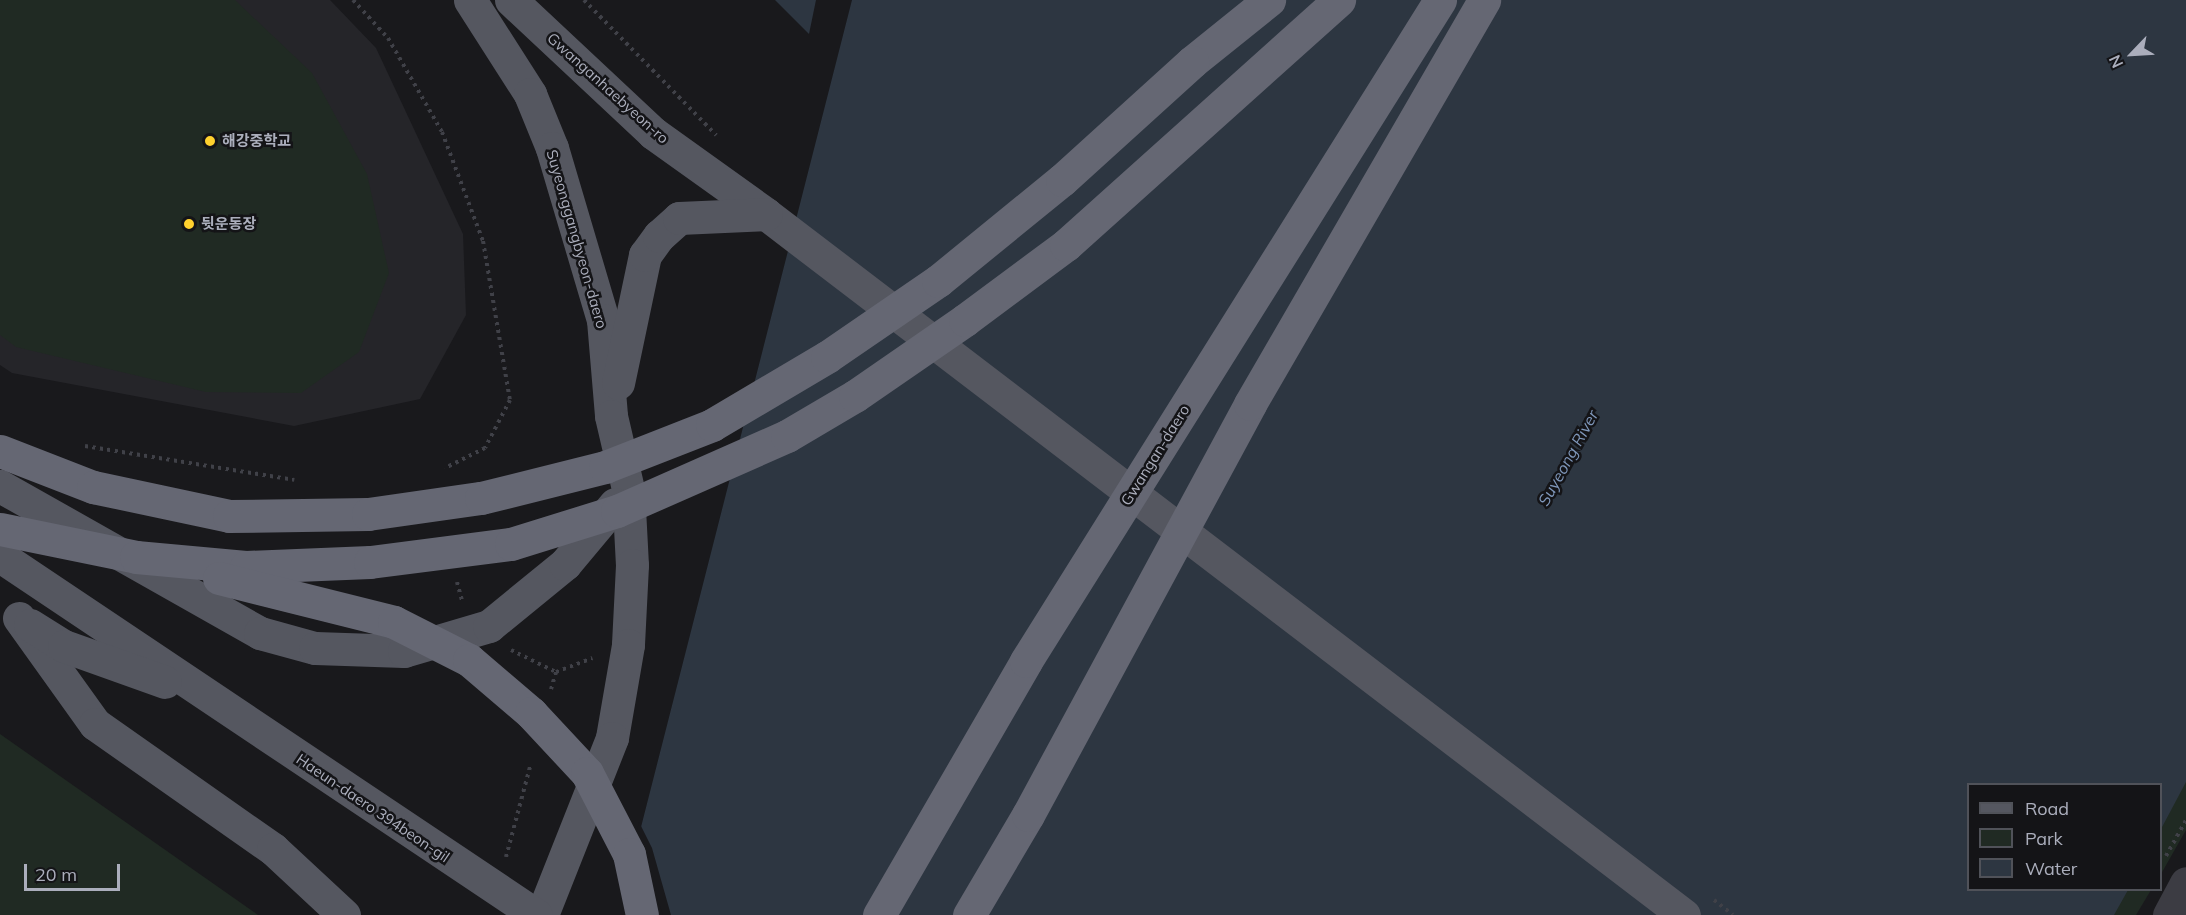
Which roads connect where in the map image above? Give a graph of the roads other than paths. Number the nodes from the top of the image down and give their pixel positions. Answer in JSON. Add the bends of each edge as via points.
{"nodes":[{"id":1,"x":470,"y":0,"type":"edge"},
{"id":2,"x":511,"y":0,"type":"edge"},
{"id":3,"x":1269,"y":0,"type":"edge"},
{"id":4,"x":1339,"y":0,"type":"edge"},
{"id":5,"x":1440,"y":0,"type":"edge"},
{"id":6,"x":1484,"y":0,"type":"edge"},
{"id":7,"x":766,"y":214,"type":"junction"},
{"id":8,"x":611,"y":416,"type":"junction"},
{"id":9,"x":0,"y":451,"type":"edge"},
{"id":10,"x":0,"y":486,"type":"edge"},
{"id":11,"x":628,"y":489,"type":"junction"},
{"id":12,"x":0,"y":527,"type":"edge"},
{"id":13,"x":0,"y":556,"type":"edge"},
{"id":14,"x":136,"y":557,"type":"junction"},
{"id":15,"x":9,"y":612,"type":"edge"},
{"id":16,"x":211,"y":698,"type":"junction"},
{"id":17,"x":2186,"y":884,"type":"edge"},
{"id":18,"x":344,"y":915,"type":"edge"},
{"id":19,"x":536,"y":915,"type":"edge"},
{"id":20,"x":542,"y":915,"type":"edge"},
{"id":21,"x":642,"y":915,"type":"edge"},
{"id":22,"x":879,"y":915,"type":"edge"},
{"id":23,"x":969,"y":915,"type":"edge"},
{"id":24,"x":1684,"y":915,"type":"edge"},
{"id":25,"x":2169,"y":915,"type":"edge"}],
"edges":[{"from":1,"to":8,"type":"main road","name":"Suyeonggangbyeon-daero","via":[[530,94],[552,148],[603,320]]},
{"from":2,"to":7,"type":"main road","name":"Gwanganhaebyeon-ro","via":[[653,133]]},
{"from":3,"to":9,"type":"highway","bridge":true,"via":[[1192,62],[1062,180],[938,281],[827,357],[712,425],[605,467],[481,498],[368,514],[229,516],[93,487]]},
{"from":4,"to":14,"type":"highway","bridge":true,"via":[[1066,245],[855,396],[726,466],[617,511],[511,544],[370,562],[246,567]]},
{"from":5,"to":22,"type":"highway","name":"Gwangan-daero","bridge":true,"via":[[1026,661]]},
{"from":6,"to":23,"type":"highway","bridge":true,"via":[[1250,404],[1028,815]]},
{"from":7,"to":8,"type":"main road","via":[[679,218],[659,236],[645,255]]},
{"from":7,"to":24,"type":"main road","name":"Gwanganhaebyeon-ro","bridge":true},
{"from":8,"to":11,"type":"main road","name":"Suyeonggangbyeon-daero"},
{"from":10,"to":11,"type":"main road","via":[[260,633],[315,648],[404,651],[489,626],[566,564]]},
{"from":11,"to":20,"type":"main road","name":"Suyeonggangbyeon-daero","via":[[632,565],[628,645],[612,738]]},
{"from":12,"to":14,"type":"highway","bridge":true},
{"from":12,"to":16,"type":"main road","name":"Haeun-daero 394beon-gil"},
{"from":13,"to":16,"type":"main road","name":"Haeun-daero 394beon-gil"},
{"from":14,"to":21,"type":"highway","bridge":true,"via":[[394,622],[469,660],[531,713],[587,773],[628,854]]},
{"from":15,"to":16,"type":"main road","name":"Haeun-daero 394beon-gil","via":[[64,646]]},
{"from":15,"to":18,"type":"main road","via":[[95,724],[273,849]]},
{"from":16,"to":19,"type":"main road","name":"Haeun-daero 394beon-gil"},
{"from":17,"to":25,"type":"street"}]}
